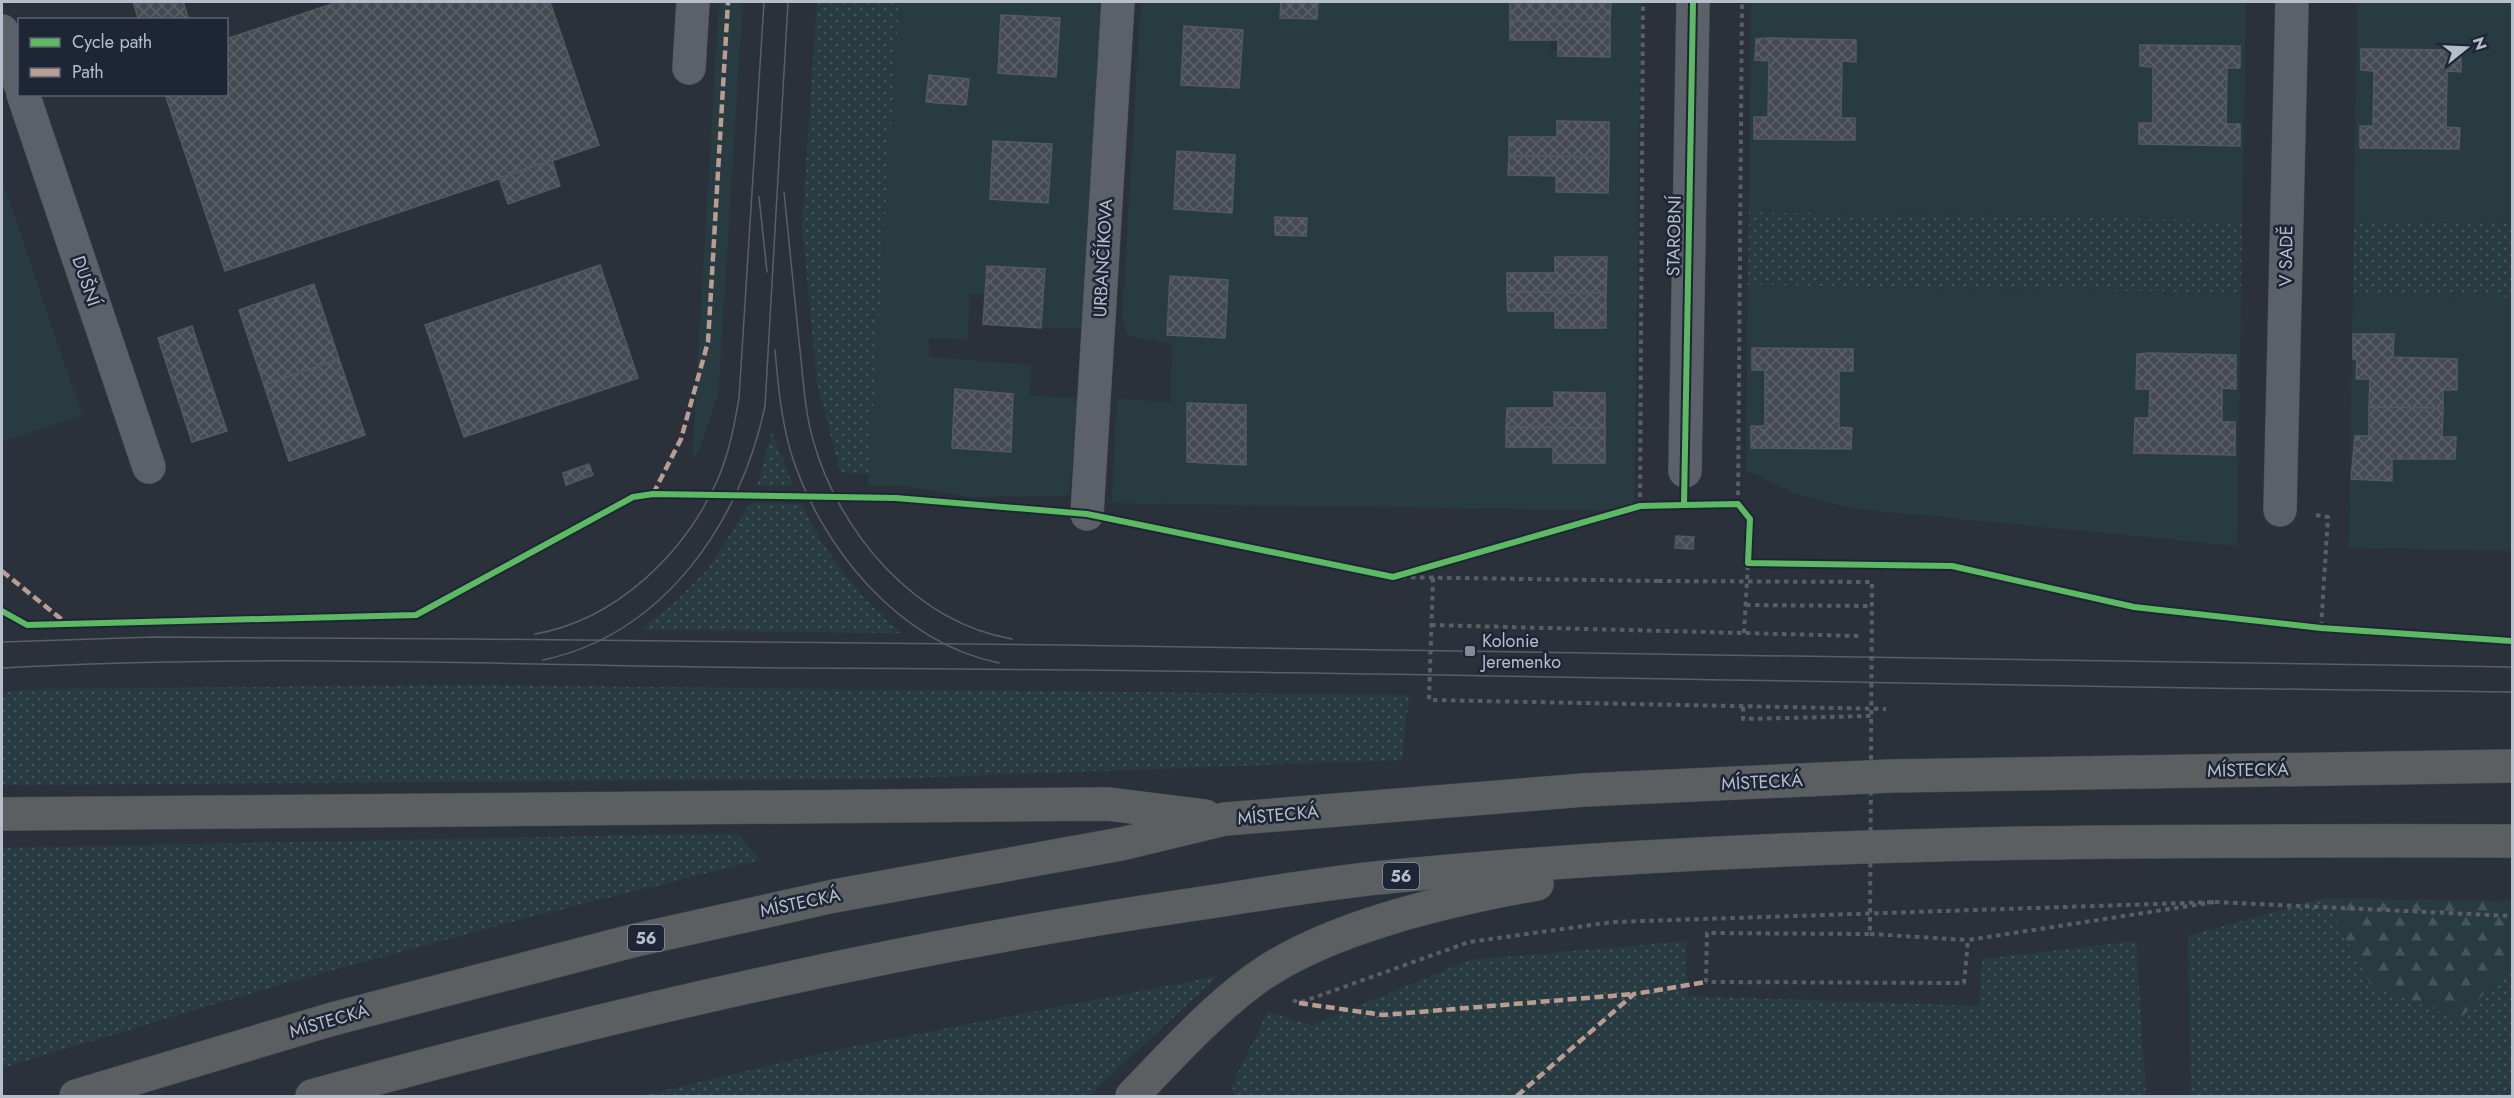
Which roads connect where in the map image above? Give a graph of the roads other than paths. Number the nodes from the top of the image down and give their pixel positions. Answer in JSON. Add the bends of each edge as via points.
{"nodes":[{"id":1,"x":693,"y":2,"type":"edge"},
{"id":2,"x":1118,"y":2,"type":"edge"},
{"id":3,"x":1693,"y":2,"type":"edge"},
{"id":4,"x":2292,"y":2,"type":"edge"},
{"id":5,"x":2,"y":31,"type":"edge"},
{"id":6,"x":689,"y":68,"type":"dead end"},
{"id":7,"x":18,"y":78,"type":"edge"},
{"id":8,"x":24,"y":96,"type":"edge"},
{"id":9,"x":149,"y":467,"type":"dead end"},
{"id":10,"x":1684,"y":471,"type":"dead end"},
{"id":11,"x":2280,"y":510,"type":"dead end"},
{"id":12,"x":1087,"y":514,"type":"dead end"},
{"id":13,"x":2512,"y":766,"type":"edge"},
{"id":14,"x":2,"y":814,"type":"edge"},
{"id":15,"x":1225,"y":819,"type":"junction"},
{"id":16,"x":2512,"y":841,"type":"edge"},
{"id":17,"x":1718,"y":852,"type":"junction"},
{"id":18,"x":76,"y":1096,"type":"edge"},
{"id":19,"x":312,"y":1096,"type":"edge"},
{"id":20,"x":1132,"y":1096,"type":"edge"}],
"edges":[{"from":1,"to":6,"type":"street"},
{"from":2,"to":12,"type":"street","name":"URBANČÍKOVA"},
{"from":3,"to":10,"type":"street","name":"STAROBNÍ"},
{"from":4,"to":11,"type":"street","name":"V SADĚ"},
{"from":5,"to":7,"type":"street"},
{"from":8,"to":9,"type":"street","name":"DUŠNÍ"},
{"from":13,"to":15,"type":"highway","name":"MÍSTECKÁ","number":"56","via":[[1890,776],[1584,790]]},
{"from":14,"to":15,"type":"highway","via":[[1108,804]]},
{"from":15,"to":18,"type":"highway","name":"MÍSTECKÁ","number":"56","via":[[1121,844],[834,896],[632,941],[329,1020]]},
{"from":16,"to":17,"type":"highway","number":"56","via":[[1986,844]]},
{"from":17,"to":19,"type":"highway","number":"56","via":[[1392,876],[1094,919],[942,946],[656,1008]]},
{"from":17,"to":20,"type":"highway","via":[[1473,895],[1320,944],[1255,979]]}]}
